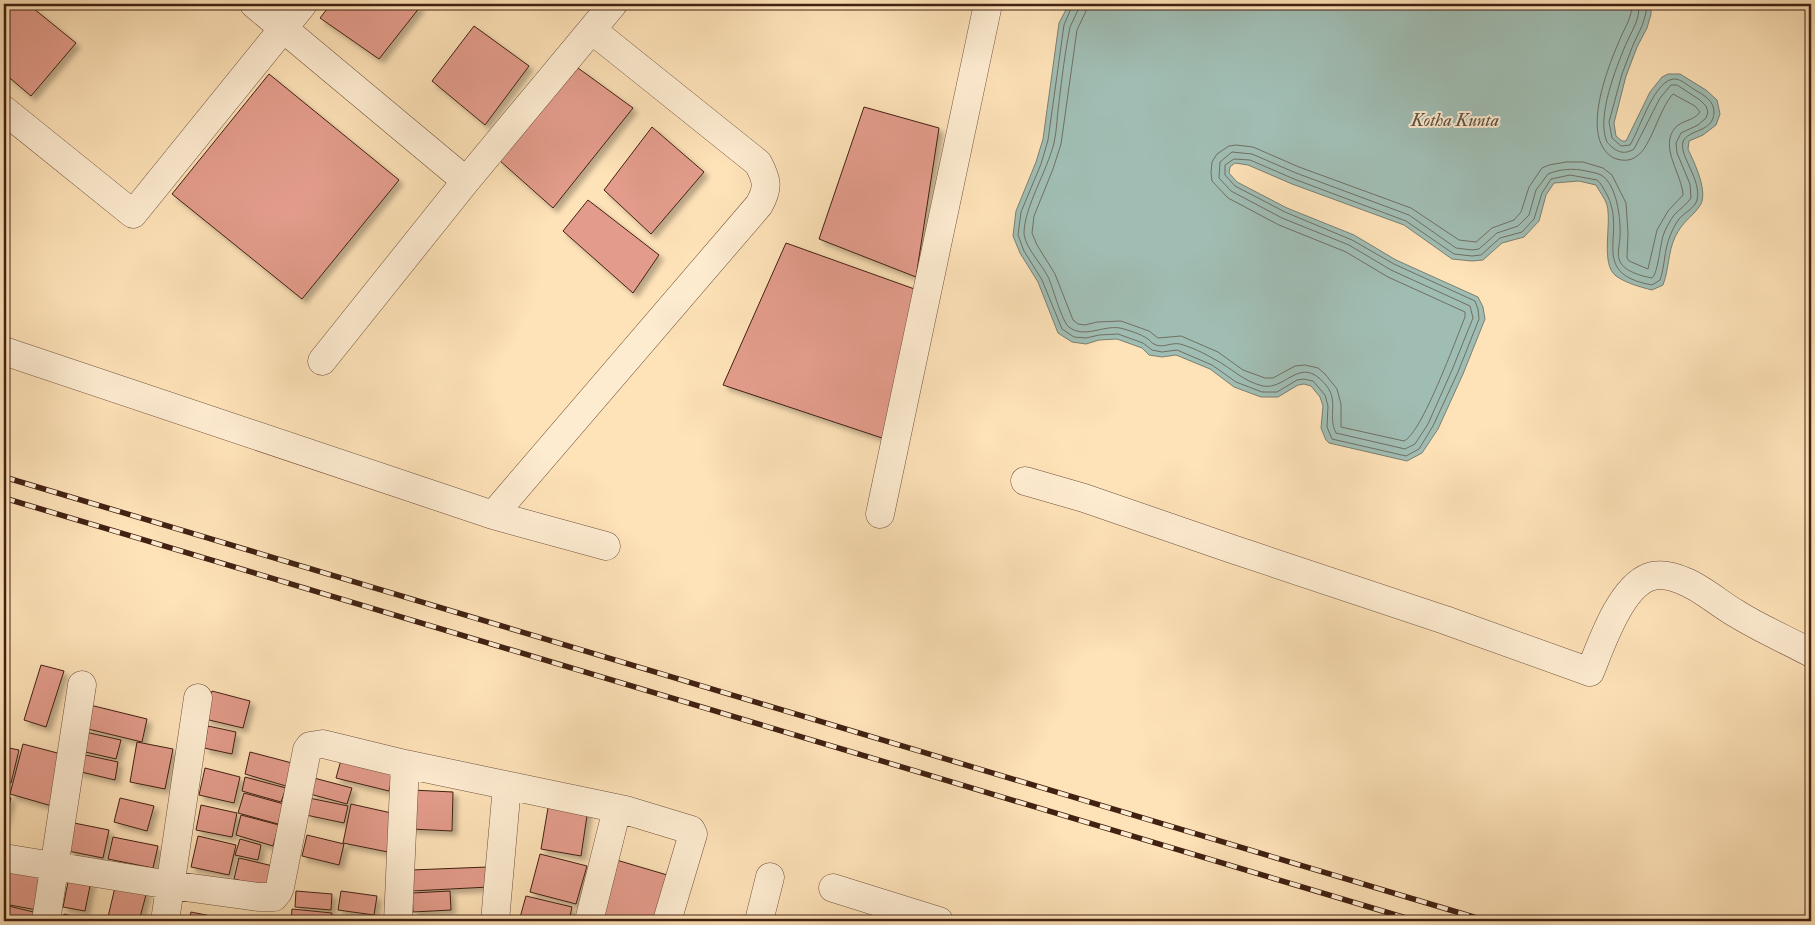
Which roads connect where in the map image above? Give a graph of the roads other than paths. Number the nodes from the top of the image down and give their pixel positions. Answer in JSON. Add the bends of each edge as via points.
{"nodes":[{"id":1,"x":254,"y":4,"type":"edge"},
{"id":2,"x":303,"y":4,"type":"edge"},
{"id":3,"x":613,"y":4,"type":"edge"},
{"id":4,"x":988,"y":4,"type":"edge"},
{"id":5,"x":283,"y":28,"type":"junction"},
{"id":6,"x":592,"y":30,"type":"junction"},
{"id":7,"x":4,"y":110,"type":"edge"},
{"id":8,"x":466,"y":180,"type":"junction"},
{"id":9,"x":4,"y":351,"type":"edge"},
{"id":10,"x":322,"y":361,"type":"dead end"},
{"id":11,"x":1025,"y":481,"type":"dead end"},
{"id":12,"x":880,"y":514,"type":"dead end"},
{"id":13,"x":493,"y":515,"type":"junction"},
{"id":14,"x":606,"y":546,"type":"dead end"},
{"id":15,"x":1811,"y":653,"type":"edge"},
{"id":16,"x":82,"y":685,"type":"dead end"},
{"id":17,"x":198,"y":698,"type":"dead end"},
{"id":18,"x":405,"y":764,"type":"junction"},
{"id":19,"x":507,"y":786,"type":"junction"},
{"id":20,"x":617,"y":809,"type":"junction"},
{"id":21,"x":4,"y":858,"type":"edge"},
{"id":22,"x":55,"y":866,"type":"junction"},
{"id":23,"x":770,"y":877,"type":"dead end"},
{"id":24,"x":170,"y":885,"type":"junction"},
{"id":25,"x":833,"y":888,"type":"dead end"},
{"id":26,"x":46,"y":921,"type":"edge"},
{"id":27,"x":165,"y":921,"type":"edge"},
{"id":28,"x":398,"y":921,"type":"edge"},
{"id":29,"x":495,"y":921,"type":"edge"},
{"id":30,"x":589,"y":921,"type":"edge"},
{"id":31,"x":667,"y":921,"type":"edge"},
{"id":32,"x":759,"y":921,"type":"edge"},
{"id":33,"x":939,"y":921,"type":"edge"}],
"edges":[{"from":1,"to":5,"type":"street"},
{"from":2,"to":5,"type":"street"},
{"from":3,"to":6,"type":"street"},
{"from":4,"to":12,"type":"street"},
{"from":5,"to":7,"type":"street","via":[[133,214]]},
{"from":5,"to":8,"type":"street"},
{"from":6,"to":8,"type":"street"},
{"from":6,"to":13,"type":"street","via":[[758,163],[765,177],[766,192],[759,205]]},
{"from":8,"to":10,"type":"street"},
{"from":9,"to":13,"type":"street"},
{"from":11,"to":15,"type":"street","via":[[1445,620],[1590,672],[1620,606],[1634,586],[1649,577],[1666,576],[1687,582],[1750,621]]},
{"from":13,"to":14,"type":"street"},
{"from":16,"to":22,"type":"street"},
{"from":17,"to":24,"type":"street"},
{"from":18,"to":19,"type":"street"},
{"from":18,"to":24,"type":"street","via":[[323,744],[310,746],[305,755],[280,887],[274,897]]},
{"from":18,"to":28,"type":"street"},
{"from":19,"to":20,"type":"street"},
{"from":19,"to":29,"type":"street"},
{"from":20,"to":30,"type":"street"},
{"from":20,"to":31,"type":"street","via":[[693,832]]},
{"from":21,"to":22,"type":"street"},
{"from":22,"to":24,"type":"street"},
{"from":22,"to":26,"type":"street"},
{"from":23,"to":32,"type":"street"},
{"from":24,"to":27,"type":"street"},
{"from":25,"to":33,"type":"street"}]}
